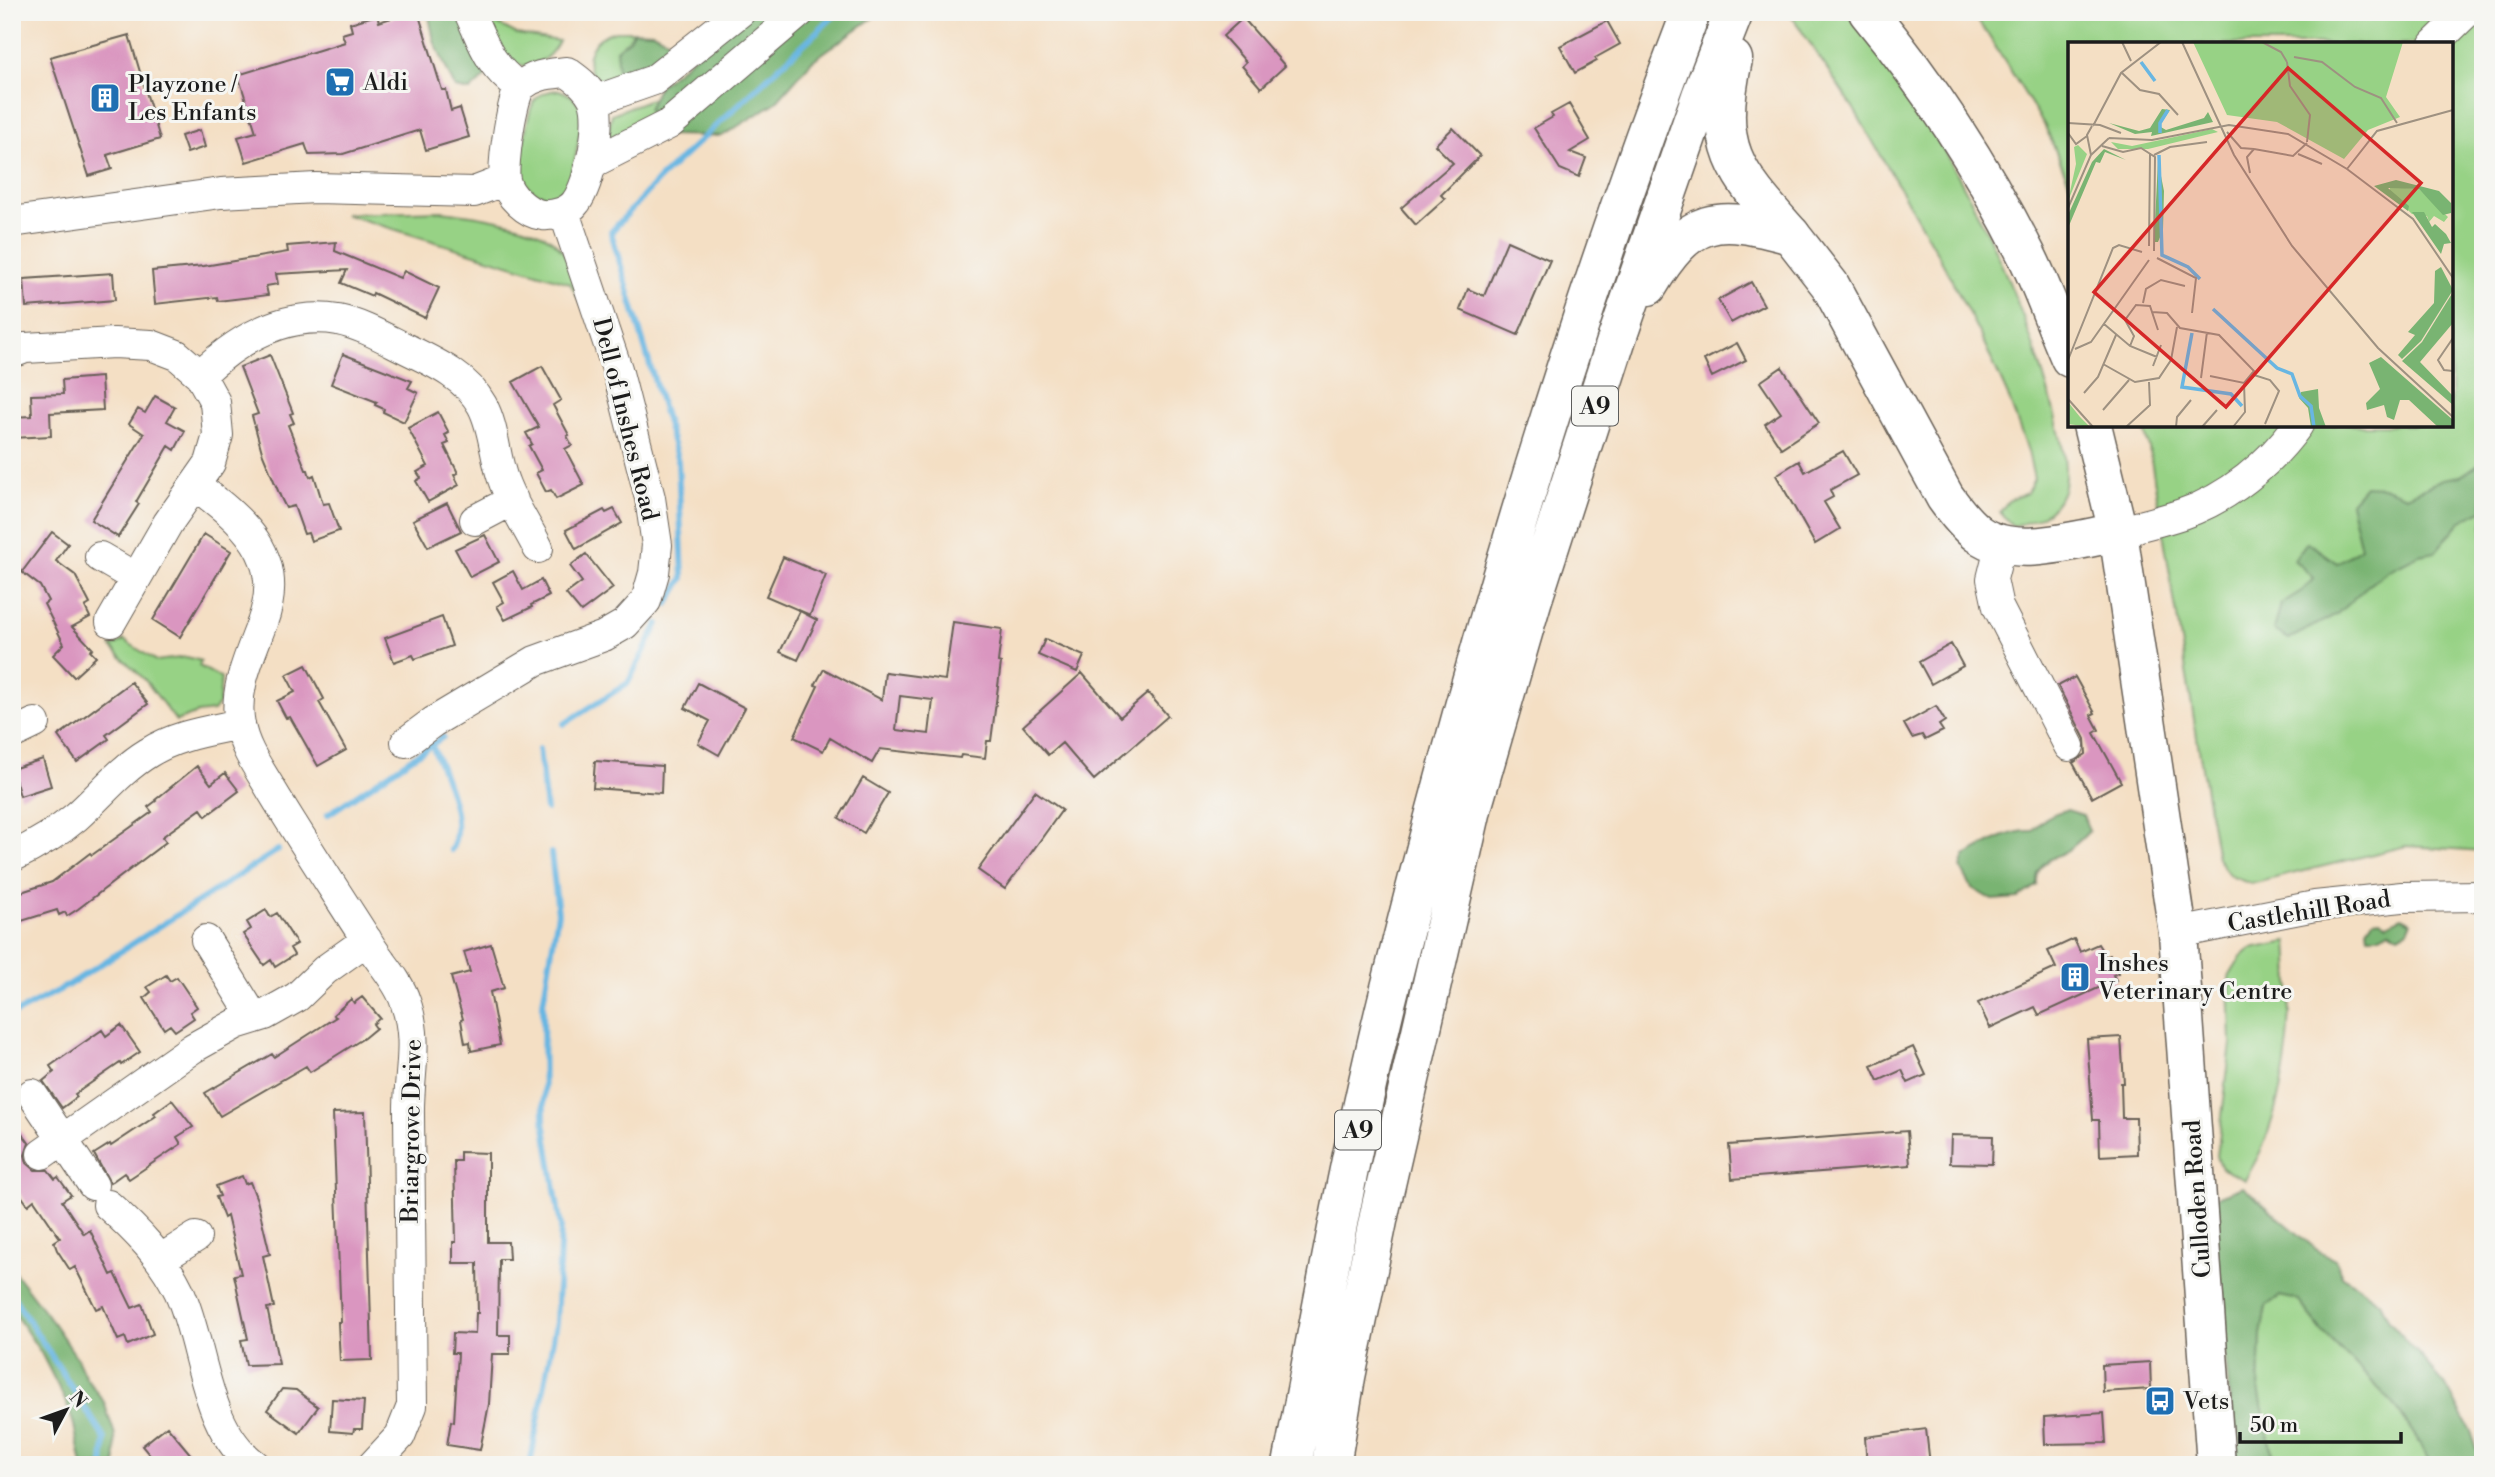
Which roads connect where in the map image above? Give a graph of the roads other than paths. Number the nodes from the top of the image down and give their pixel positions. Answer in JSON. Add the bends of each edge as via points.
{"nodes":[{"id":1,"x":469,"y":12,"type":"edge"},
{"id":2,"x":740,"y":12,"type":"edge"},
{"id":3,"x":800,"y":12,"type":"edge"},
{"id":4,"x":1691,"y":12,"type":"edge"},
{"id":5,"x":1734,"y":12,"type":"edge"},
{"id":6,"x":1742,"y":12,"type":"edge"},
{"id":7,"x":1868,"y":12,"type":"edge"},
{"id":8,"x":2467,"y":12,"type":"edge"},
{"id":9,"x":2436,"y":42,"type":"edge"},
{"id":10,"x":519,"y":87,"type":"junction"},
{"id":11,"x":594,"y":101,"type":"junction"},
{"id":12,"x":590,"y":164,"type":"junction"},
{"id":13,"x":505,"y":180,"type":"junction"},
{"id":14,"x":564,"y":212,"type":"junction"},
{"id":15,"x":12,"y":222,"type":"edge"},
{"id":16,"x":1791,"y":234,"type":"junction"},
{"id":17,"x":1617,"y":338,"type":"junction"},
{"id":18,"x":12,"y":353,"type":"edge"},
{"id":19,"x":2068,"y":353,"type":"edge"},
{"id":20,"x":200,"y":375,"type":"junction"},
{"id":21,"x":2092,"y":427,"type":"edge"},
{"id":22,"x":2297,"y":427,"type":"edge"},
{"id":23,"x":195,"y":485,"type":"junction"},
{"id":24,"x":513,"y":500,"type":"junction"},
{"id":25,"x":475,"y":520,"type":"dead end"},
{"id":26,"x":2118,"y":531,"type":"junction"},
{"id":27,"x":2001,"y":543,"type":"junction"},
{"id":28,"x":538,"y":548,"type":"dead end"},
{"id":29,"x":100,"y":557,"type":"dead end"},
{"id":30,"x":136,"y":578,"type":"junction"},
{"id":31,"x":111,"y":622,"type":"dead end"},
{"id":32,"x":240,"y":724,"type":"junction"},
{"id":33,"x":407,"y":742,"type":"dead end"},
{"id":34,"x":2069,"y":746,"type":"dead end"},
{"id":35,"x":12,"y":857,"type":"edge"},
{"id":36,"x":2483,"y":896,"type":"edge"},
{"id":37,"x":2178,"y":933,"type":"junction"},
{"id":38,"x":206,"y":940,"type":"dead end"},
{"id":39,"x":367,"y":940,"type":"junction"},
{"id":40,"x":254,"y":1018,"type":"junction"},
{"id":41,"x":32,"y":1094,"type":"dead end"},
{"id":42,"x":52,"y":1147,"type":"junction"},
{"id":43,"x":196,"y":1237,"type":"dead end"},
{"id":44,"x":161,"y":1259,"type":"junction"},
{"id":45,"x":249,"y":1463,"type":"edge"},
{"id":46,"x":373,"y":1465,"type":"edge"},
{"id":47,"x":1292,"y":1465,"type":"edge"},
{"id":48,"x":1331,"y":1465,"type":"edge"},
{"id":49,"x":2216,"y":1465,"type":"edge"}],
"edges":[{"from":1,"to":10,"type":"street","via":[[490,59]]},
{"from":2,"to":11,"type":"street","via":[[654,80]]},
{"from":3,"to":12,"type":"street","via":[[669,124]]},
{"from":4,"to":47,"type":"main road","number":"A9","via":[[1585,307],[1496,589],[1385,1007]]},
{"from":5,"to":17,"type":"main road","number":"A9"},
{"from":6,"to":16,"type":"main road","via":[[1724,112],[1728,142],[1755,195]]},
{"from":7,"to":19,"type":"main road","via":[[1935,100],[1983,177],[2027,256]]},
{"from":8,"to":9,"type":"street"},
{"from":10,"to":11,"type":"street","via":[[541,74],[566,72],[584,83]]},
{"from":10,"to":13,"type":"street","via":[[511,110]]},
{"from":11,"to":12,"type":"street","via":[[597,131]]},
{"from":12,"to":14,"type":"street","via":[[576,203]]},
{"from":13,"to":14,"type":"street","via":[[529,211],[544,215]]},
{"from":13,"to":15,"type":"street","via":[[474,192],[316,188],[221,193]]},
{"from":14,"to":33,"type":"street","name":"Dell of Inshes Road","via":[[617,369],[650,498],[657,545],[646,601],[625,624],[535,662]]},
{"from":16,"to":17,"type":"main road","number":"A9","via":[[1733,221],[1695,229],[1661,262]]},
{"from":16,"to":27,"type":"main road","via":[[1830,285],[1945,497],[1980,536]]},
{"from":17,"to":48,"type":"main road","number":"A9","via":[[1532,601],[1473,805],[1381,1206]]},
{"from":18,"to":20,"type":"street","via":[[25,348],[151,345],[177,355]]},
{"from":20,"to":23,"type":"street","via":[[215,402],[218,435],[210,463]]},
{"from":20,"to":24,"type":"street","via":[[244,339],[272,326],[314,319],[338,320],[364,329],[442,366],[465,384],[482,404]]},
{"from":21,"to":26,"type":"main road","name":"Culloden Road"},
{"from":22,"to":26,"type":"street","via":[[2249,477],[2212,501]]},
{"from":23,"to":30,"type":"street"},
{"from":23,"to":32,"type":"street","via":[[250,531],[269,581],[268,603],[244,669]]},
{"from":24,"to":25,"type":"street"},
{"from":24,"to":28,"type":"street"},
{"from":26,"to":27,"type":"main road","via":[[2026,547]]},
{"from":26,"to":37,"type":"main road","name":"Culloden Road"},
{"from":27,"to":34,"type":"street","via":[[1992,579],[1998,607]]},
{"from":29,"to":30,"type":"street"},
{"from":30,"to":31,"type":"street"},
{"from":32,"to":35,"type":"street","via":[[178,737],[147,753],[76,817],[39,845]]},
{"from":32,"to":39,"type":"street","name":"Briargrove Drive","via":[[249,751],[289,820]]},
{"from":36,"to":37,"type":"street","name":"Castlehill Road","via":[[2315,905]]},
{"from":37,"to":49,"type":"main road","name":"Culloden Road"},
{"from":38,"to":40,"type":"street"},
{"from":39,"to":40,"type":"street","via":[[324,970],[297,997]]},
{"from":39,"to":46,"type":"street","name":"Briargrove Drive","via":[[404,998],[414,1034],[409,1110],[412,1406],[400,1436]]},
{"from":40,"to":42,"type":"street","via":[[193,1048]]},
{"from":41,"to":42,"type":"street"},
{"from":42,"to":44,"type":"street"},
{"from":43,"to":44,"type":"street"},
{"from":44,"to":45,"type":"street","via":[[179,1292],[222,1426]]}]}
